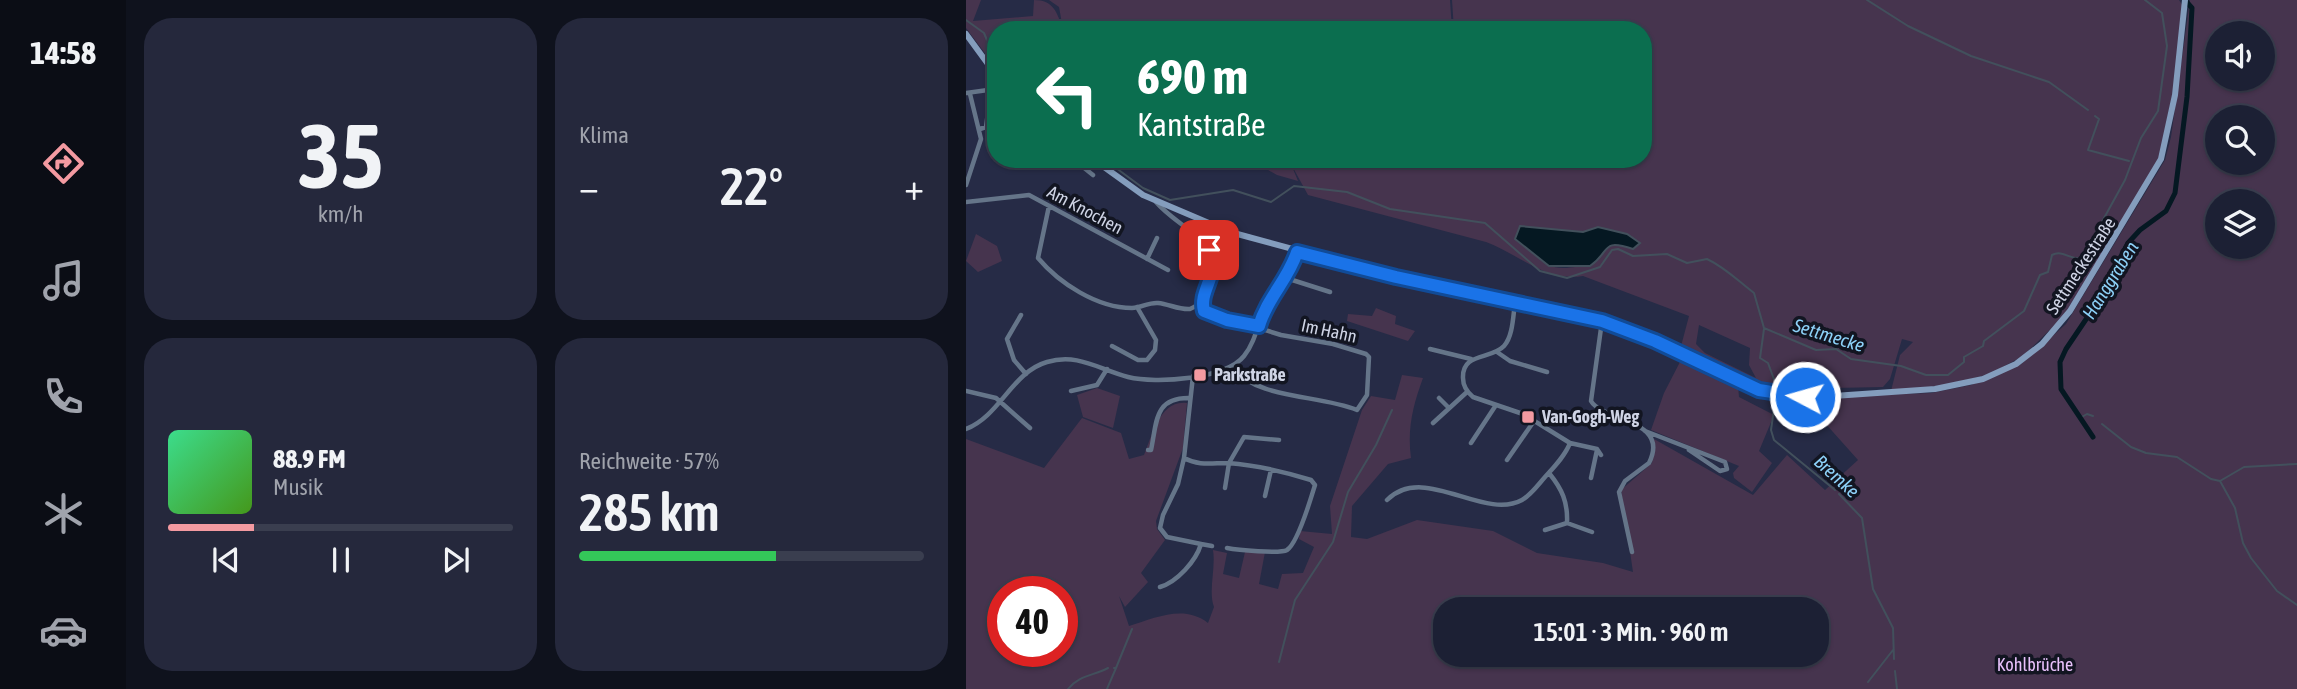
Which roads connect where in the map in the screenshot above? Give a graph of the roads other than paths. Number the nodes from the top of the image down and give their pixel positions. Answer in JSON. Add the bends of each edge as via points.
{"nodes":[{"id":1,"x":2185,"y":0,"type":"edge"},
{"id":2,"x":966,"y":34,"type":"edge"},
{"id":3,"x":987,"y":63,"type":"edge"},
{"id":4,"x":987,"y":90,"type":"edge"},
{"id":5,"x":968,"y":94,"type":"edge"},
{"id":6,"x":987,"y":120,"type":"edge"},
{"id":7,"x":980,"y":129,"type":"junction"},
{"id":8,"x":1084,"y":168,"type":"edge"},
{"id":9,"x":1106,"y":168,"type":"edge"},
{"id":10,"x":1093,"y":175,"type":"dead end"},
{"id":11,"x":966,"y":186,"type":"edge"},
{"id":12,"x":966,"y":202,"type":"edge"},
{"id":13,"x":1156,"y":202,"type":"junction"},
{"id":14,"x":1049,"y":206,"type":"junction"},
{"id":15,"x":1157,"y":238,"type":"dead end"},
{"id":16,"x":1297,"y":252,"type":"junction"},
{"id":17,"x":1147,"y":259,"type":"junction"},
{"id":18,"x":1168,"y":270,"type":"dead end"},
{"id":19,"x":1286,"y":278,"type":"junction"},
{"id":20,"x":1330,"y":292,"type":"dead end"},
{"id":21,"x":1201,"y":303,"type":"junction"},
{"id":22,"x":1515,"y":303,"type":"junction"},
{"id":23,"x":1137,"y":307,"type":"junction"},
{"id":24,"x":1021,"y":316,"type":"dead end"},
{"id":25,"x":1602,"y":321,"type":"junction"},
{"id":26,"x":1259,"y":326,"type":"junction"},
{"id":27,"x":1112,"y":346,"type":"dead end"},
{"id":28,"x":1430,"y":349,"type":"dead end"},
{"id":29,"x":1497,"y":352,"type":"junction"},
{"id":30,"x":1472,"y":359,"type":"junction"},
{"id":31,"x":1232,"y":367,"type":"junction"},
{"id":32,"x":1107,"y":369,"type":"junction"},
{"id":33,"x":1547,"y":372,"type":"dead end"},
{"id":34,"x":1026,"y":374,"type":"junction"},
{"id":35,"x":1193,"y":376,"type":"junction"},
{"id":36,"x":966,"y":391,"type":"edge"},
{"id":37,"x":1071,"y":391,"type":"dead end"},
{"id":38,"x":1467,"y":392,"type":"junction"},
{"id":39,"x":1190,"y":398,"type":"junction"},
{"id":40,"x":1439,"y":398,"type":"dead end"},
{"id":41,"x":1002,"y":403,"type":"junction"},
{"id":42,"x":1496,"y":405,"type":"junction"},
{"id":43,"x":1449,"y":408,"type":"junction"},
{"id":44,"x":1534,"y":421,"type":"junction"},
{"id":45,"x":1433,"y":423,"type":"dead end"},
{"id":46,"x":1030,"y":428,"type":"dead end"},
{"id":47,"x":966,"y":429,"type":"edge"},
{"id":48,"x":1644,"y":430,"type":"junction"},
{"id":49,"x":1279,"y":440,"type":"dead end"},
{"id":50,"x":1471,"y":443,"type":"dead end"},
{"id":51,"x":1570,"y":443,"type":"junction"},
{"id":52,"x":1597,"y":449,"type":"junction"},
{"id":53,"x":1149,"y":450,"type":"dead end"},
{"id":54,"x":1689,"y":450,"type":"junction"},
{"id":55,"x":1601,"y":456,"type":"dead end"},
{"id":56,"x":1184,"y":458,"type":"junction"},
{"id":57,"x":1507,"y":460,"type":"dead end"},
{"id":58,"x":1229,"y":463,"type":"junction"},
{"id":59,"x":1271,"y":471,"type":"junction"},
{"id":60,"x":1549,"y":472,"type":"junction"},
{"id":61,"x":1591,"y":478,"type":"dead end"},
{"id":62,"x":1225,"y":488,"type":"dead end"},
{"id":63,"x":1265,"y":496,"type":"dead end"},
{"id":64,"x":1387,"y":500,"type":"dead end"},
{"id":65,"x":1567,"y":523,"type":"junction"},
{"id":66,"x":1545,"y":530,"type":"dead end"},
{"id":67,"x":1592,"y":532,"type":"dead end"},
{"id":68,"x":1201,"y":544,"type":"junction"},
{"id":69,"x":1212,"y":546,"type":"dead end"},
{"id":70,"x":1227,"y":548,"type":"dead end"},
{"id":71,"x":1633,"y":552,"type":"dead end"},
{"id":72,"x":1160,"y":587,"type":"dead end"}],
"edges":[{"from":1,"to":25,"type":"street","name":"Settmeckestraße","via":[[2169,134],[2154,176],[2064,321],[2035,351],[2005,370],[1974,382],[1921,391],[1819,397],[1775,394]]},
{"from":2,"to":3,"type":"street"},
{"from":4,"to":5,"type":"street"},
{"from":5,"to":7,"type":"street"},
{"from":6,"to":7,"type":"street","via":[[986,127]]},
{"from":7,"to":11,"type":"street"},
{"from":8,"to":10,"type":"street"},
{"from":9,"to":13,"type":"street","name":"Settmeckestraße"},
{"from":12,"to":14,"type":"street","name":"Am Knochen","via":[[1020,194]]},
{"from":13,"to":16,"type":"street","name":"Settmeckestraße","via":[[1221,229]]},
{"from":13,"to":21,"type":"street","via":[[1211,254],[1213,271]]},
{"from":14,"to":17,"type":"street","name":"Am Knochen"},
{"from":14,"to":23,"type":"street","via":[[1038,258],[1050,272],[1081,293]]},
{"from":15,"to":17,"type":"street"},
{"from":16,"to":19,"type":"street"},
{"from":16,"to":22,"type":"street","name":"Settmeckestraße"},
{"from":17,"to":18,"type":"street","name":"Am Knochen"},
{"from":19,"to":20,"type":"street"},
{"from":19,"to":26,"type":"street","via":[[1268,300]]},
{"from":21,"to":23,"type":"street","via":[[1187,310],[1162,303]]},
{"from":21,"to":26,"type":"street","via":[[1204,311],[1223,319]]},
{"from":22,"to":25,"type":"street","name":"Settmeckestraße"},
{"from":22,"to":29,"type":"street","via":[[1508,340]]},
{"from":23,"to":27,"type":"street","via":[[1156,340],[1153,353],[1143,361]]},
{"from":24,"to":34,"type":"street","via":[[1007,339],[1014,360]]},
{"from":25,"to":48,"type":"street","via":[[1591,401]]},
{"from":26,"to":31,"type":"street","via":[[1246,354]]},
{"from":26,"to":31,"type":"street","name":"Im Hahn","via":[[1368,355],[1368,390],[1360,409],[1255,387]]},
{"from":28,"to":30,"type":"street"},
{"from":29,"to":30,"type":"street"},
{"from":29,"to":33,"type":"street","via":[[1510,361]]},
{"from":30,"to":38,"type":"street","via":[[1462,376]]},
{"from":31,"to":35,"type":"street"},
{"from":32,"to":34,"type":"street","via":[[1067,358],[1043,363]]},
{"from":32,"to":35,"type":"street","via":[[1143,380]]},
{"from":32,"to":37,"type":"street","via":[[1097,385]]},
{"from":34,"to":41,"type":"street"},
{"from":35,"to":39,"type":"street"},
{"from":36,"to":41,"type":"street"},
{"from":38,"to":42,"type":"street"},
{"from":38,"to":43,"type":"street"},
{"from":39,"to":53,"type":"street","via":[[1164,404]]},
{"from":39,"to":56,"type":"street"},
{"from":40,"to":43,"type":"street"},
{"from":41,"to":46,"type":"street"},
{"from":41,"to":47,"type":"street","via":[[984,421]]},
{"from":42,"to":44,"type":"street"},
{"from":42,"to":50,"type":"street"},
{"from":43,"to":45,"type":"street"},
{"from":44,"to":51,"type":"street"},
{"from":44,"to":57,"type":"street"},
{"from":48,"to":54,"type":"street"},
{"from":48,"to":71,"type":"street","via":[[1652,444],[1651,460],[1625,481],[1619,492]]},
{"from":49,"to":58,"type":"street","via":[[1244,437]]},
{"from":51,"to":52,"type":"street"},
{"from":51,"to":60,"type":"street"},
{"from":52,"to":55,"type":"street"},
{"from":52,"to":61,"type":"street"},
{"from":54,"to":54,"type":"street","via":[[1725,462],[1727,468],[1720,471]]},
{"from":56,"to":58,"type":"street","via":[[1197,464]]},
{"from":56,"to":68,"type":"street","via":[[1160,528],[1167,537]]},
{"from":58,"to":59,"type":"street"},
{"from":58,"to":62,"type":"street"},
{"from":59,"to":63,"type":"street"},
{"from":59,"to":70,"type":"street","via":[[1314,483],[1294,542],[1278,552]]},
{"from":60,"to":64,"type":"street","via":[[1530,495],[1514,503],[1415,487]]},
{"from":60,"to":65,"type":"street","via":[[1565,497]]},
{"from":65,"to":66,"type":"street"},
{"from":65,"to":67,"type":"street"},
{"from":68,"to":69,"type":"street"},
{"from":68,"to":72,"type":"street","via":[[1174,580]]}]}
